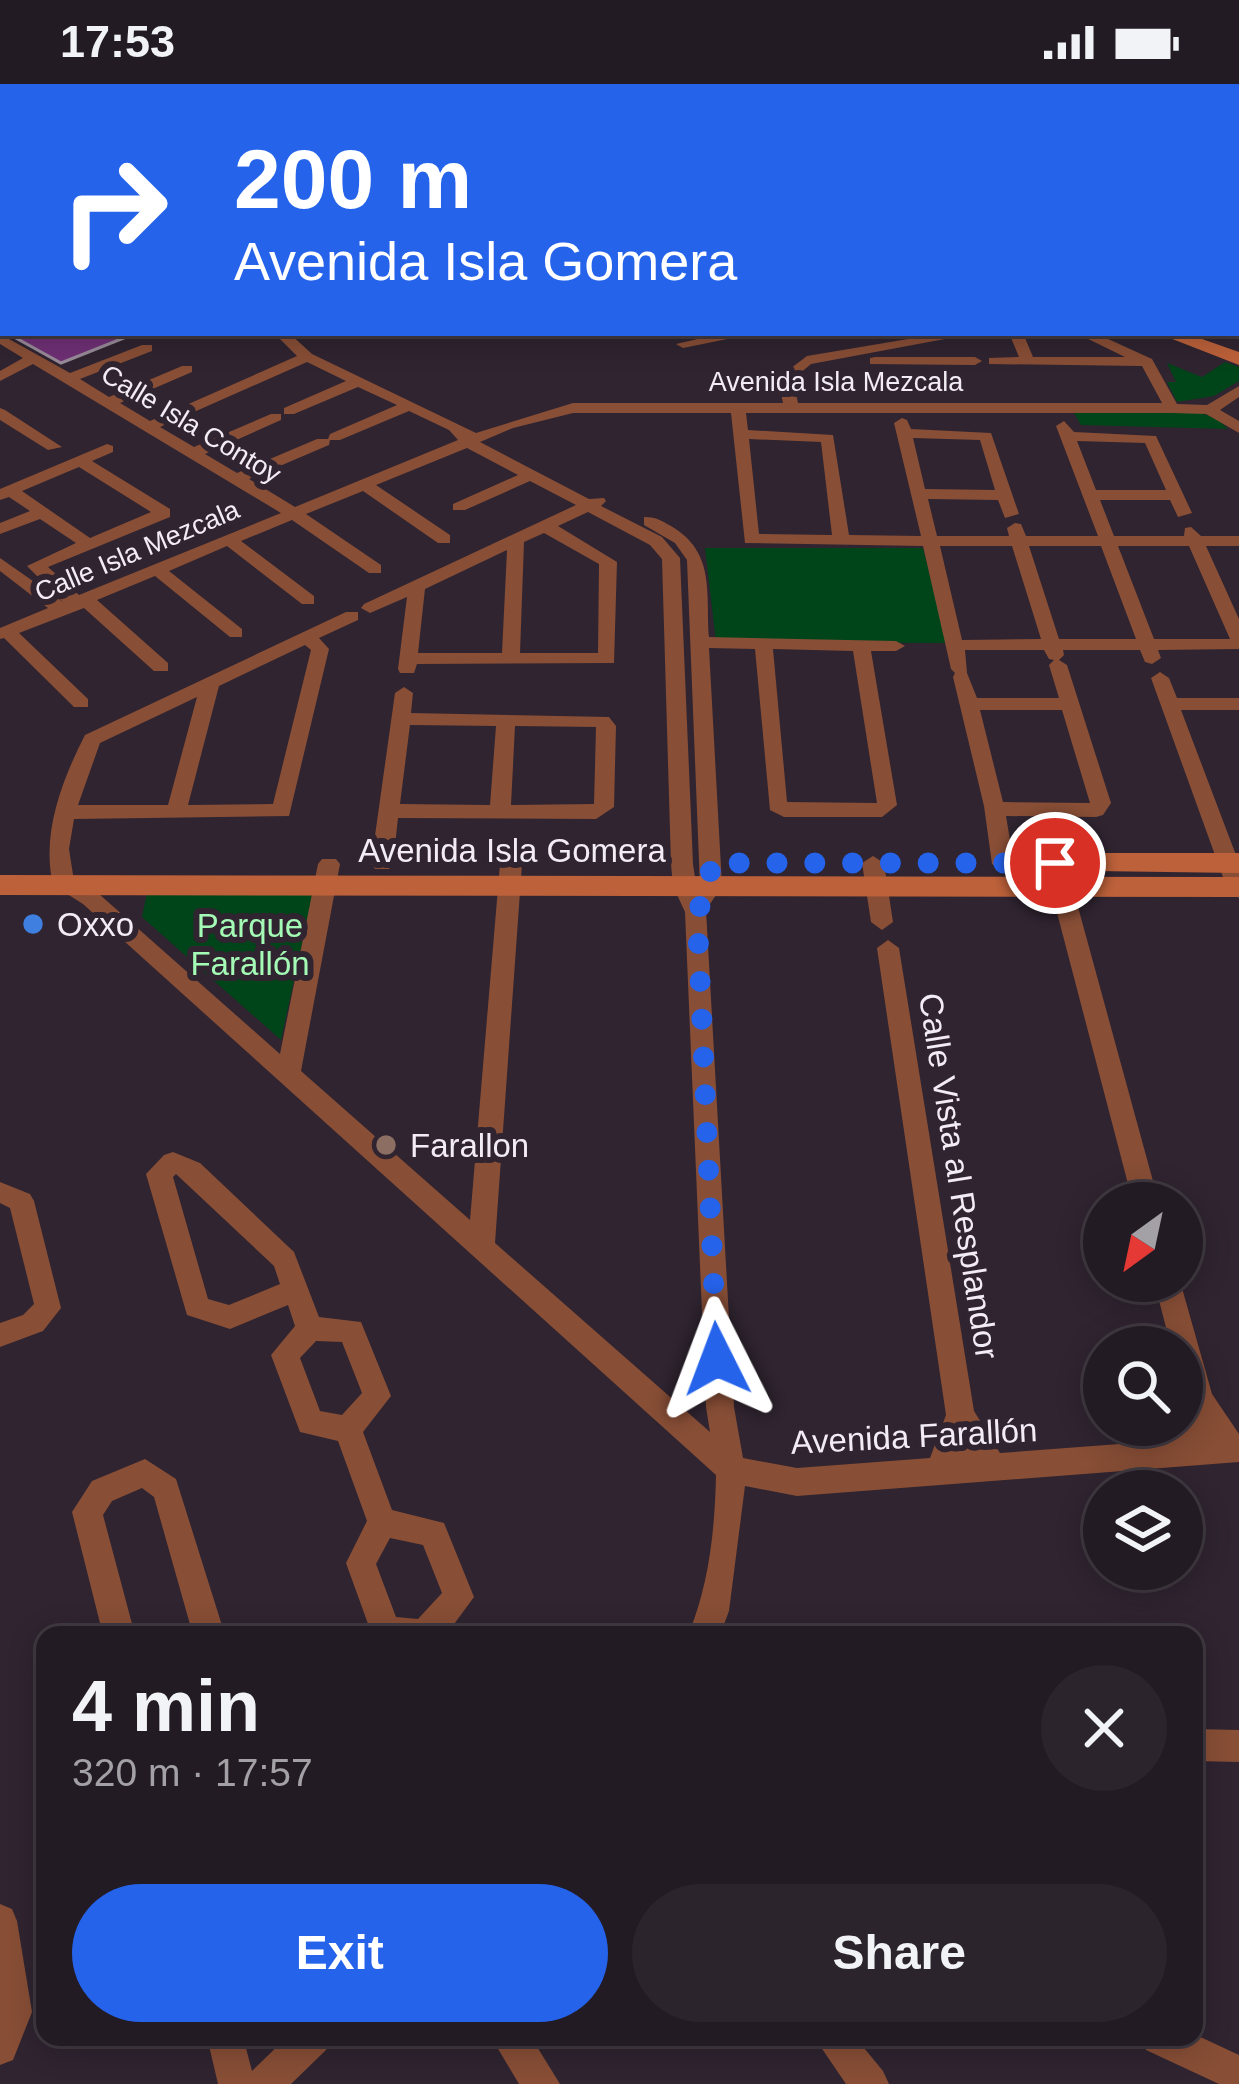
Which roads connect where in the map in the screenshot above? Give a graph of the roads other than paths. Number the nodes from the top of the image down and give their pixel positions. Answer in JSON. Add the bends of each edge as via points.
{"nodes":[{"id":1,"x":284,"y":336,"type":"edge"},
{"id":2,"x":714,"y":336,"type":"edge"},
{"id":3,"x":950,"y":336,"type":"edge"},
{"id":4,"x":1017,"y":336,"type":"edge"},
{"id":5,"x":1089,"y":336,"type":"edge"},
{"id":6,"x":1176,"y":336,"type":"edge"},
{"id":7,"x":1194,"y":336,"type":"edge"},
{"id":8,"x":943,"y":337,"type":"junction"},
{"id":9,"x":0,"y":338,"type":"edge"},
{"id":10,"x":678,"y":339,"type":"edge"},
{"id":11,"x":147,"y":348,"type":"dead end"},
{"id":12,"x":1239,"y":356,"type":"edge"},
{"id":13,"x":307,"y":357,"type":"junction"},
{"id":14,"x":33,"y":358,"type":"junction"},
{"id":15,"x":696,"y":360,"type":"dead end"},
{"id":16,"x":807,"y":360,"type":"junction"},
{"id":17,"x":950,"y":361,"type":"junction"},
{"id":18,"x":975,"y":361,"type":"dead end"},
{"id":19,"x":994,"y":361,"type":"dead end"},
{"id":20,"x":1028,"y":362,"type":"junction"},
{"id":21,"x":187,"y":369,"type":"dead end"},
{"id":22,"x":1150,"y":369,"type":"junction"},
{"id":23,"x":0,"y":376,"type":"edge"},
{"id":24,"x":68,"y":379,"type":"junction"},
{"id":25,"x":357,"y":382,"type":"junction"},
{"id":26,"x":1239,"y":390,"type":"edge"},
{"id":27,"x":108,"y":403,"type":"junction"},
{"id":28,"x":407,"y":406,"type":"junction"},
{"id":29,"x":743,"y":406,"type":"junction"},
{"id":30,"x":797,"y":406,"type":"junction"},
{"id":31,"x":1064,"y":406,"type":"junction"},
{"id":32,"x":906,"y":407,"type":"junction"},
{"id":33,"x":1168,"y":407,"type":"junction"},
{"id":34,"x":0,"y":412,"type":"edge"},
{"id":35,"x":1229,"y":418,"type":"edge"},
{"id":36,"x":148,"y":427,"type":"junction"},
{"id":37,"x":912,"y":433,"type":"junction"},
{"id":38,"x":747,"y":434,"type":"junction"},
{"id":39,"x":469,"y":436,"type":"junction"},
{"id":40,"x":1074,"y":436,"type":"junction"},
{"id":41,"x":54,"y":447,"type":"dead end"},
{"id":42,"x":107,"y":449,"type":"dead end"},
{"id":43,"x":193,"y":453,"type":"junction"},
{"id":44,"x":80,"y":461,"type":"junction"},
{"id":45,"x":531,"y":475,"type":"junction"},
{"id":46,"x":236,"y":479,"type":"junction"},
{"id":47,"x":365,"y":485,"type":"junction"},
{"id":48,"x":5,"y":493,"type":"edge"},
{"id":49,"x":916,"y":494,"type":"junction"},
{"id":50,"x":1005,"y":495,"type":"junction"},
{"id":51,"x":1090,"y":495,"type":"junction"},
{"id":52,"x":1175,"y":495,"type":"junction"},
{"id":53,"x":603,"y":505,"type":"junction"},
{"id":54,"x":459,"y":507,"type":"dead end"},
{"id":55,"x":41,"y":512,"type":"junction"},
{"id":56,"x":295,"y":514,"type":"junction"},
{"id":57,"x":551,"y":529,"type":"junction"},
{"id":58,"x":0,"y":530,"type":"edge"},
{"id":59,"x":444,"y":538,"type":"dead end"},
{"id":60,"x":516,"y":539,"type":"junction"},
{"id":61,"x":231,"y":541,"type":"junction"},
{"id":62,"x":842,"y":541,"type":"junction"},
{"id":63,"x":930,"y":541,"type":"junction"},
{"id":64,"x":1019,"y":541,"type":"junction"},
{"id":65,"x":1108,"y":541,"type":"junction"},
{"id":66,"x":87,"y":543,"type":"junction"},
{"id":67,"x":1196,"y":543,"type":"junction"},
{"id":68,"x":1239,"y":543,"type":"edge"},
{"id":69,"x":0,"y":563,"type":"edge"},
{"id":70,"x":375,"y":569,"type":"dead end"},
{"id":71,"x":159,"y":571,"type":"junction"},
{"id":72,"x":417,"y":586,"type":"junction"},
{"id":73,"x":308,"y":600,"type":"dead end"},
{"id":74,"x":76,"y":605,"type":"junction"},
{"id":75,"x":236,"y":633,"type":"dead end"},
{"id":76,"x":4,"y":634,"type":"edge"},
{"id":77,"x":307,"y":637,"type":"junction"},
{"id":78,"x":1239,"y":642,"type":"edge"},
{"id":79,"x":955,"y":645,"type":"junction"},
{"id":80,"x":1147,"y":645,"type":"junction"},
{"id":81,"x":861,"y":646,"type":"junction"},
{"id":82,"x":896,"y":646,"type":"dead end"},
{"id":83,"x":703,"y":647,"type":"junction"},
{"id":84,"x":765,"y":649,"type":"junction"},
{"id":85,"x":1055,"y":656,"type":"junction"},
{"id":86,"x":409,"y":658,"type":"junction"},
{"id":87,"x":511,"y":658,"type":"junction"},
{"id":88,"x":161,"y":667,"type":"dead end"},
{"id":89,"x":210,"y":683,"type":"junction"},
{"id":90,"x":81,"y":703,"type":"dead end"},
{"id":91,"x":969,"y":704,"type":"junction"},
{"id":92,"x":1070,"y":704,"type":"junction"},
{"id":93,"x":1170,"y":704,"type":"junction"},
{"id":94,"x":1239,"y":704,"type":"edge"},
{"id":95,"x":401,"y":719,"type":"junction"},
{"id":96,"x":506,"y":719,"type":"junction"},
{"id":97,"x":998,"y":809,"type":"junction"},
{"id":98,"x":398,"y":811,"type":"junction"},
{"id":99,"x":1235,"y":811,"type":"dead end"},
{"id":100,"x":75,"y":812,"type":"junction"},
{"id":101,"x":176,"y":812,"type":"junction"},
{"id":102,"x":500,"y":812,"type":"junction"},
{"id":103,"x":1011,"y":863,"type":"junction"},
{"id":104,"x":0,"y":864,"type":"edge"},
{"id":105,"x":389,"y":864,"type":"junction"},
{"id":106,"x":1237,"y":872,"type":"edge"},
{"id":107,"x":327,"y":874,"type":"junction"},
{"id":108,"x":510,"y":875,"type":"junction"},
{"id":109,"x":874,"y":875,"type":"junction"},
{"id":110,"x":1058,"y":875,"type":"junction"},
{"id":111,"x":73,"y":879,"type":"junction"},
{"id":112,"x":697,"y":882,"type":"junction"},
{"id":113,"x":0,"y":885,"type":"edge"},
{"id":114,"x":288,"y":1075,"type":"junction"},
{"id":115,"x":484,"y":1180,"type":"junction"},
{"id":116,"x":1140,"y":1182,"type":"edge"},
{"id":117,"x":0,"y":1192,"type":"edge"},
{"id":118,"x":449,"y":1218,"type":"junction"},
{"id":119,"x":482,"y":1248,"type":"junction"},
{"id":120,"x":296,"y":1290,"type":"junction"},
{"id":121,"x":310,"y":1329,"type":"junction"},
{"id":122,"x":0,"y":1335,"type":"edge"},
{"id":123,"x":1203,"y":1404,"type":"edge"},
{"id":124,"x":960,"y":1415,"type":"junction"},
{"id":125,"x":348,"y":1429,"type":"junction"},
{"id":126,"x":1186,"y":1446,"type":"edge"},
{"id":127,"x":1236,"y":1449,"type":"edge"},
{"id":128,"x":1184,"y":1454,"type":"junction"},
{"id":129,"x":731,"y":1469,"type":"junction"},
{"id":130,"x":994,"y":1469,"type":"junction"},
{"id":131,"x":939,"y":1473,"type":"junction"},
{"id":132,"x":382,"y":1522,"type":"junction"},
{"id":133,"x":117,"y":1626,"type":"edge"},
{"id":134,"x":206,"y":1626,"type":"edge"},
{"id":135,"x":384,"y":1626,"type":"edge"},
{"id":136,"x":431,"y":1626,"type":"edge"},
{"id":137,"x":706,"y":1626,"type":"edge"},
{"id":138,"x":1203,"y":1744,"type":"edge"},
{"id":139,"x":1239,"y":1746,"type":"edge"},
{"id":140,"x":0,"y":1921,"type":"edge"},
{"id":141,"x":227,"y":2046,"type":"edge"},
{"id":142,"x":304,"y":2046,"type":"edge"},
{"id":143,"x":515,"y":2046,"type":"edge"},
{"id":144,"x":839,"y":2046,"type":"edge"},
{"id":145,"x":1179,"y":2046,"type":"edge"},
{"id":146,"x":0,"y":2047,"type":"edge"},
{"id":147,"x":1239,"y":2074,"type":"edge"},
{"id":148,"x":237,"y":2084,"type":"edge"},
{"id":149,"x":265,"y":2084,"type":"edge"},
{"id":150,"x":541,"y":2084,"type":"edge"},
{"id":151,"x":870,"y":2084,"type":"edge"}],
"edges":[{"from":1,"to":13,"type":"street"},
{"from":2,"to":10,"type":"street"},
{"from":3,"to":8,"type":"street"},
{"from":4,"to":20,"type":"street"},
{"from":5,"to":22,"type":"street"},
{"from":6,"to":12,"type":"street"},
{"from":7,"to":12,"type":"street"},
{"from":8,"to":16,"type":"street"},
{"from":8,"to":17,"type":"street"},
{"from":9,"to":14,"type":"street","name":"Calle Isla Contoy"},
{"from":10,"to":15,"type":"street"},
{"from":11,"to":24,"type":"street"},
{"from":13,"to":25,"type":"street"},
{"from":13,"to":36,"type":"street"},
{"from":14,"to":23,"type":"street"},
{"from":14,"to":24,"type":"street","name":"Calle Isla Contoy"},
{"from":16,"to":17,"type":"street"},
{"from":16,"to":30,"type":"street","via":[[785,378]]},
{"from":17,"to":18,"type":"street"},
{"from":19,"to":20,"type":"street"},
{"from":20,"to":22,"type":"street"},
{"from":21,"to":27,"type":"street"},
{"from":22,"to":33,"type":"street"},
{"from":24,"to":27,"type":"street","name":"Calle Isla Contoy"},
{"from":25,"to":28,"type":"street"},
{"from":25,"to":43,"type":"street"},
{"from":26,"to":35,"type":"street","name":"Avenida Isla Mezcala"},
{"from":27,"to":36,"type":"street","name":"Calle Isla Contoy"},
{"from":28,"to":39,"type":"street"},
{"from":28,"to":46,"type":"street"},
{"from":29,"to":30,"type":"street","name":"Avenida Isla Mezcala"},
{"from":29,"to":38,"type":"street"},
{"from":29,"to":39,"type":"street","name":"Avenida Isla Mezcala","via":[[573,408]]},
{"from":30,"to":32,"type":"street","name":"Avenida Isla Mezcala"},
{"from":31,"to":32,"type":"street","name":"Avenida Isla Mezcala"},
{"from":31,"to":33,"type":"street","name":"Avenida Isla Mezcala"},
{"from":31,"to":40,"type":"street"},
{"from":32,"to":37,"type":"street"},
{"from":33,"to":35,"type":"street","name":"Avenida Isla Mezcala"},
{"from":34,"to":41,"type":"street"},
{"from":36,"to":43,"type":"street","name":"Calle Isla Contoy"},
{"from":37,"to":49,"type":"street"},
{"from":37,"to":50,"type":"street","via":[[986,436]]},
{"from":38,"to":62,"type":"street","via":[[828,438]]},
{"from":38,"to":62,"type":"street","via":[[751,539]]},
{"from":39,"to":45,"type":"street"},
{"from":39,"to":47,"type":"street","name":"Avenida Isla Mezcala"},
{"from":39,"to":53,"type":"street"},
{"from":40,"to":51,"type":"street"},
{"from":40,"to":52,"type":"street","via":[[1151,439]]},
{"from":42,"to":44,"type":"street"},
{"from":43,"to":46,"type":"street","name":"Calle Isla Contoy"},
{"from":44,"to":48,"type":"street"},
{"from":44,"to":66,"type":"street","via":[[164,513]]},
{"from":45,"to":53,"type":"street"},
{"from":45,"to":54,"type":"street"},
{"from":46,"to":56,"type":"street","name":"Calle Isla Contoy"},
{"from":47,"to":56,"type":"street","name":"Calle Isla Mezcala"},
{"from":47,"to":59,"type":"street"},
{"from":48,"to":55,"type":"street"},
{"from":49,"to":50,"type":"street"},
{"from":49,"to":63,"type":"street"},
{"from":50,"to":64,"type":"street"},
{"from":51,"to":52,"type":"street"},
{"from":51,"to":65,"type":"street"},
{"from":52,"to":67,"type":"street"},
{"from":53,"to":57,"type":"street"},
{"from":53,"to":83,"type":"street","via":[[688,546]]},
{"from":53,"to":112,"type":"street","via":[[671,558]]},
{"from":55,"to":58,"type":"street"},
{"from":55,"to":66,"type":"street"},
{"from":56,"to":61,"type":"street","name":"Calle Isla Mezcala"},
{"from":56,"to":70,"type":"street","name":"Calle Isla Contoy"},
{"from":57,"to":60,"type":"street"},
{"from":57,"to":87,"type":"street","via":[[608,562],[609,657]]},
{"from":60,"to":72,"type":"street"},
{"from":60,"to":87,"type":"street"},
{"from":61,"to":71,"type":"street","name":"Calle Isla Mezcala"},
{"from":61,"to":73,"type":"street"},
{"from":62,"to":63,"type":"street"},
{"from":63,"to":64,"type":"street"},
{"from":63,"to":79,"type":"street"},
{"from":64,"to":65,"type":"street"},
{"from":64,"to":85,"type":"street"},
{"from":65,"to":67,"type":"street"},
{"from":65,"to":80,"type":"street"},
{"from":66,"to":74,"type":"street","via":[[36,566]]},
{"from":67,"to":68,"type":"street"},
{"from":67,"to":78,"type":"street"},
{"from":69,"to":74,"type":"street"},
{"from":71,"to":74,"type":"street","name":"Calle Isla Mezcala"},
{"from":71,"to":75,"type":"street"},
{"from":72,"to":77,"type":"street"},
{"from":72,"to":86,"type":"street"},
{"from":74,"to":76,"type":"street","name":"Calle Isla Mezcala"},
{"from":74,"to":88,"type":"street"},
{"from":76,"to":90,"type":"street"},
{"from":77,"to":89,"type":"street"},
{"from":77,"to":101,"type":"street","via":[[320,649],[282,811]]},
{"from":78,"to":80,"type":"street"},
{"from":79,"to":85,"type":"street"},
{"from":79,"to":91,"type":"street"},
{"from":80,"to":85,"type":"street"},
{"from":80,"to":93,"type":"street"},
{"from":81,"to":82,"type":"street"},
{"from":81,"to":84,"type":"street"},
{"from":81,"to":84,"type":"street","via":[[882,810],[777,805]]},
{"from":83,"to":84,"type":"street"},
{"from":83,"to":112,"type":"street"},
{"from":85,"to":92,"type":"street"},
{"from":86,"to":87,"type":"street"},
{"from":86,"to":95,"type":"street"},
{"from":89,"to":100,"type":"street","via":[[92,739]]},
{"from":89,"to":101,"type":"street"},
{"from":91,"to":92,"type":"street"},
{"from":91,"to":97,"type":"street"},
{"from":92,"to":97,"type":"street","via":[[1100,808]]},
{"from":93,"to":94,"type":"street"},
{"from":93,"to":106,"type":"street"},
{"from":95,"to":96,"type":"street"},
{"from":95,"to":98,"type":"street"},
{"from":96,"to":102,"type":"street"},
{"from":96,"to":102,"type":"street","via":[[604,724],[604,807]]},
{"from":97,"to":103,"type":"street"},
{"from":98,"to":102,"type":"street"},
{"from":98,"to":105,"type":"street"},
{"from":99,"to":106,"type":"street"},
{"from":100,"to":101,"type":"street"},
{"from":100,"to":111,"type":"street"},
{"from":103,"to":109,"type":"street","name":"Avenida Isla Gomera"},
{"from":103,"to":110,"type":"street","name":"Avenida Isla Gomera"},
{"from":104,"to":111,"type":"street","name":"Avenida Isla Gomera"},
{"from":105,"to":107,"type":"street","name":"Avenida Isla Gomera"},
{"from":105,"to":108,"type":"street","name":"Avenida Isla Gomera"},
{"from":106,"to":110,"type":"street","name":"Avenida Isla Gomera"},
{"from":107,"to":108,"type":"street","name":"Avenida Isla Gomera"},
{"from":107,"to":111,"type":"street","name":"Avenida Isla Gomera"},
{"from":107,"to":114,"type":"street"},
{"from":108,"to":112,"type":"street","name":"Avenida Isla Gomera"},
{"from":108,"to":115,"type":"street"},
{"from":109,"to":110,"type":"street","name":"Avenida Isla Gomera"},
{"from":109,"to":112,"type":"street","name":"Avenida Isla Gomera"},
{"from":109,"to":124,"type":"street","name":"Calle Vista al Resplandor"},
{"from":110,"to":116,"type":"street"},
{"from":111,"to":113,"type":"street","name":"Avenida Isla Gomera"},
{"from":111,"to":114,"type":"street"},
{"from":112,"to":129,"type":"street","via":[[720,1407]]},
{"from":114,"to":118,"type":"street"},
{"from":115,"to":118,"type":"street"},
{"from":115,"to":119,"type":"street"},
{"from":117,"to":122,"type":"street","via":[[21,1202],[48,1308]]},
{"from":118,"to":119,"type":"street"},
{"from":119,"to":129,"type":"street"},
{"from":120,"to":120,"type":"street","via":[[284,1260],[191,1169],[164,1167],[159,1174],[197,1306],[230,1316]]},
{"from":120,"to":121,"type":"street"},
{"from":121,"to":125,"type":"street","via":[[285,1355],[310,1423]]},
{"from":121,"to":125,"type":"street","via":[[351,1330],[377,1396]]},
{"from":123,"to":127,"type":"street"},
{"from":124,"to":130,"type":"street","name":"Calle Vista al Resplandor"},
{"from":124,"to":131,"type":"street","name":"Calle Vista al Resplandor"},
{"from":125,"to":132,"type":"street"},
{"from":126,"to":128,"type":"street"},
{"from":127,"to":128,"type":"street","name":"Avenida Farallón"},
{"from":128,"to":130,"type":"street","name":"Avenida Farallón"},
{"from":129,"to":131,"type":"street","name":"Avenida Farallón","via":[[797,1482]]},
{"from":129,"to":137,"type":"street","via":[[723,1564]]},
{"from":130,"to":131,"type":"street","name":"Avenida Farallón"},
{"from":132,"to":135,"type":"street","via":[[361,1563]]},
{"from":132,"to":136,"type":"street","via":[[433,1533],[459,1597]]},
{"from":133,"to":134,"type":"street","via":[[87,1512],[102,1491],[145,1473],[166,1489]]},
{"from":138,"to":139,"type":"street"},
{"from":140,"to":146,"type":"street","via":[[14,2012]]},
{"from":141,"to":148,"type":"street"},
{"from":142,"to":149,"type":"street"},
{"from":143,"to":150,"type":"street"},
{"from":144,"to":151,"type":"street"},
{"from":145,"to":147,"type":"street"}]}
